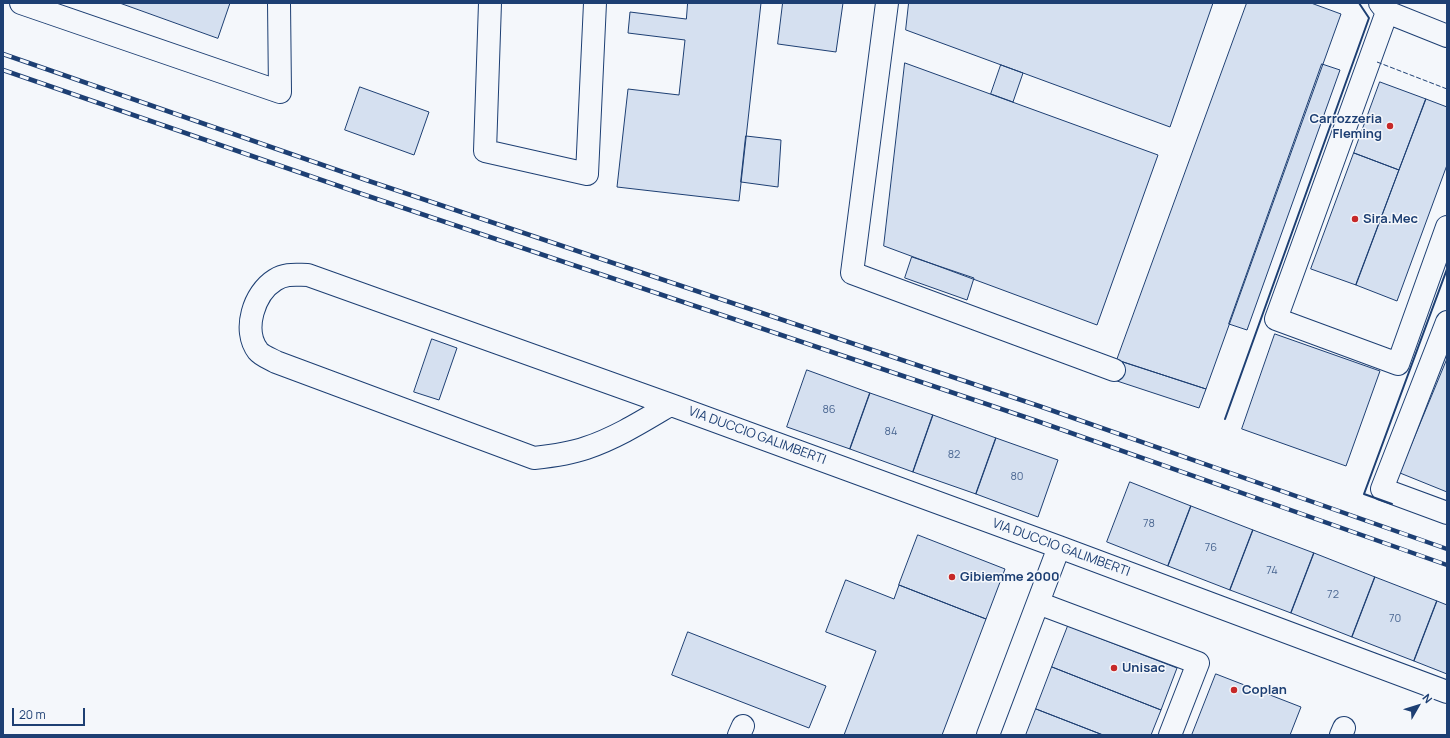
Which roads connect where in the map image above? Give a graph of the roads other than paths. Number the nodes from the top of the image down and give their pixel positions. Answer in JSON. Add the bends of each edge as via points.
{"nodes":[{"id":1,"x":20,"y":3,"type":"edge"},
{"id":2,"x":278,"y":3,"type":"edge"},
{"id":3,"x":490,"y":3,"type":"edge"},
{"id":4,"x":595,"y":3,"type":"edge"},
{"id":5,"x":887,"y":3,"type":"edge"},
{"id":6,"x":1383,"y":7,"type":"edge"},
{"id":7,"x":1447,"y":36,"type":"edge"},
{"id":8,"x":1447,"y":227,"type":"edge"},
{"id":9,"x":1447,"y":322,"type":"edge"},
{"id":10,"x":1114,"y":370,"type":"dead end"},
{"id":11,"x":672,"y":405,"type":"junction"},
{"id":12,"x":1447,"y":513,"type":"edge"},
{"id":13,"x":1058,"y":547,"type":"junction"},
{"id":14,"x":1038,"y":603,"type":"junction"},
{"id":15,"x":1447,"y":692,"type":"edge"},
{"id":16,"x":988,"y":735,"type":"edge"},
{"id":17,"x":1170,"y":735,"type":"edge"}],
"edges":[{"from":1,"to":2,"type":"street","via":[[280,92]]},
{"from":3,"to":4,"type":"street","via":[[485,151],[587,174]]},
{"from":5,"to":10,"type":"street","via":[[852,273]]},
{"from":6,"to":7,"type":"street"},
{"from":6,"to":8,"type":"street","via":[[1276,319],[1398,364]]},
{"from":9,"to":12,"type":"street","via":[[1382,489]]},
{"from":11,"to":11,"type":"street","name":"VIA DUCCIO GALIMBERTI","via":[[308,275],[288,274],[276,279],[265,288],[252,312],[250,327],[258,351],[276,362],[534,458],[585,449],[630,429]]},
{"from":11,"to":13,"type":"street","name":"VIA DUCCIO GALIMBERTI"},
{"from":13,"to":14,"type":"street"},
{"from":13,"to":15,"type":"street","name":"VIA DUCCIO GALIMBERTI"},
{"from":14,"to":16,"type":"street"},
{"from":14,"to":17,"type":"street","via":[[1198,663]]}]}
